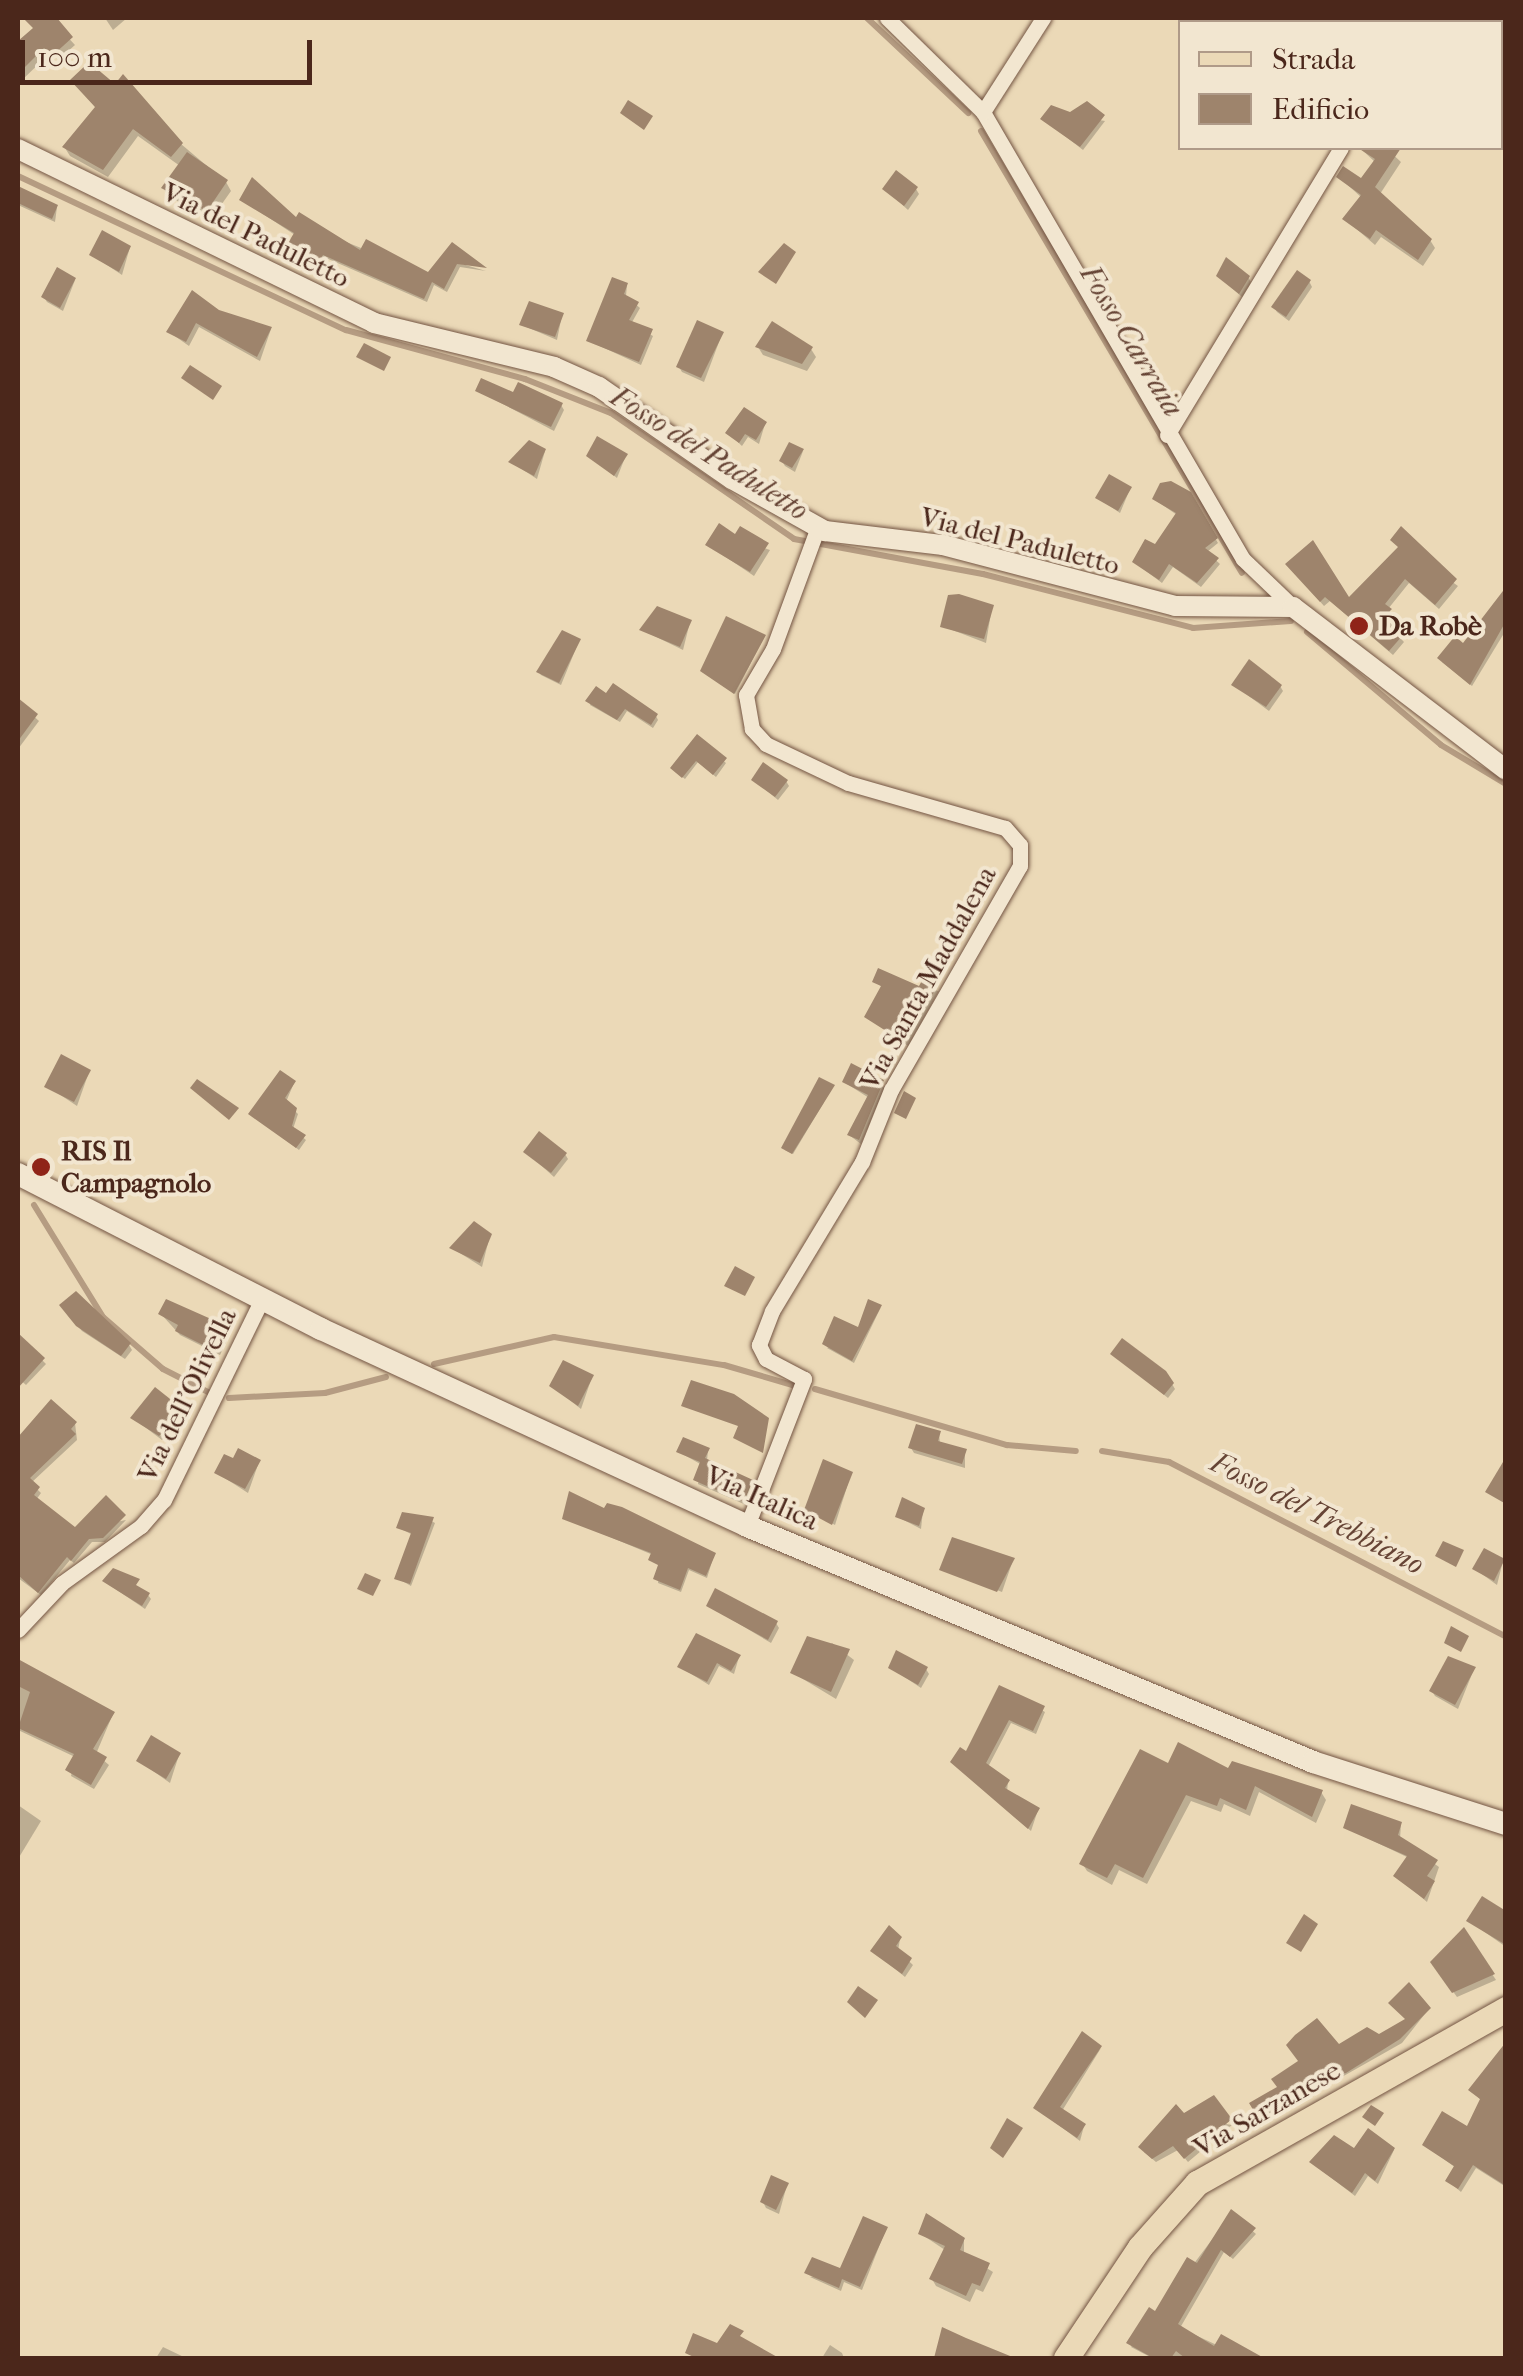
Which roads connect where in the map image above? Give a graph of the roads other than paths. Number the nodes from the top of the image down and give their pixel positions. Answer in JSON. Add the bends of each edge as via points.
{"nodes":[{"id":1,"x":887,"y":18,"type":"edge"},
{"id":2,"x":1044,"y":18,"type":"edge"},
{"id":3,"x":983,"y":112,"type":"junction"},
{"id":4,"x":18,"y":149,"type":"edge"},
{"id":5,"x":1339,"y":150,"type":"edge"},
{"id":6,"x":1167,"y":435,"type":"junction"},
{"id":7,"x":814,"y":538,"type":"junction"},
{"id":8,"x":1293,"y":607,"type":"junction"},
{"id":9,"x":1506,"y":770,"type":"edge"},
{"id":10,"x":18,"y":1174,"type":"edge"},
{"id":11,"x":263,"y":1297,"type":"junction"},
{"id":12,"x":746,"y":1526,"type":"junction"},
{"id":13,"x":18,"y":1630,"type":"edge"},
{"id":14,"x":1506,"y":1824,"type":"edge"},
{"id":15,"x":1506,"y":2009,"type":"edge"},
{"id":16,"x":1066,"y":2358,"type":"edge"}],
"edges":[{"from":1,"to":3,"type":"street"},
{"from":2,"to":3,"type":"street"},
{"from":3,"to":6,"type":"street"},
{"from":4,"to":7,"type":"street","name":"Via del Paduletto","via":[[374,323],[554,367],[599,386]]},
{"from":5,"to":6,"type":"street"},
{"from":6,"to":8,"type":"street","via":[[1244,559]]},
{"from":7,"to":8,"type":"street","name":"Via del Paduletto","via":[[943,545],[1175,606]]},
{"from":7,"to":12,"type":"street","name":"Via Santa Maddalena","via":[[772,650],[746,696],[752,729],[766,744],[848,783],[1005,828],[1020,845],[1020,866],[891,1090],[862,1162],[772,1311],[759,1345],[766,1359],[802,1387]]},
{"from":8,"to":9,"type":"street"},
{"from":10,"to":11,"type":"main road","name":"Via Italica"},
{"from":11,"to":12,"type":"main road","name":"Via Italica"},
{"from":11,"to":13,"type":"street","name":"Via dell'Olivella","via":[[164,1500],[141,1526],[62,1583]]},
{"from":12,"to":14,"type":"main road","name":"Via Italica","via":[[1314,1762]]},
{"from":15,"to":16,"type":"main road","name":"Via Sarzanese","via":[[1198,2182],[1140,2246]]}]}
